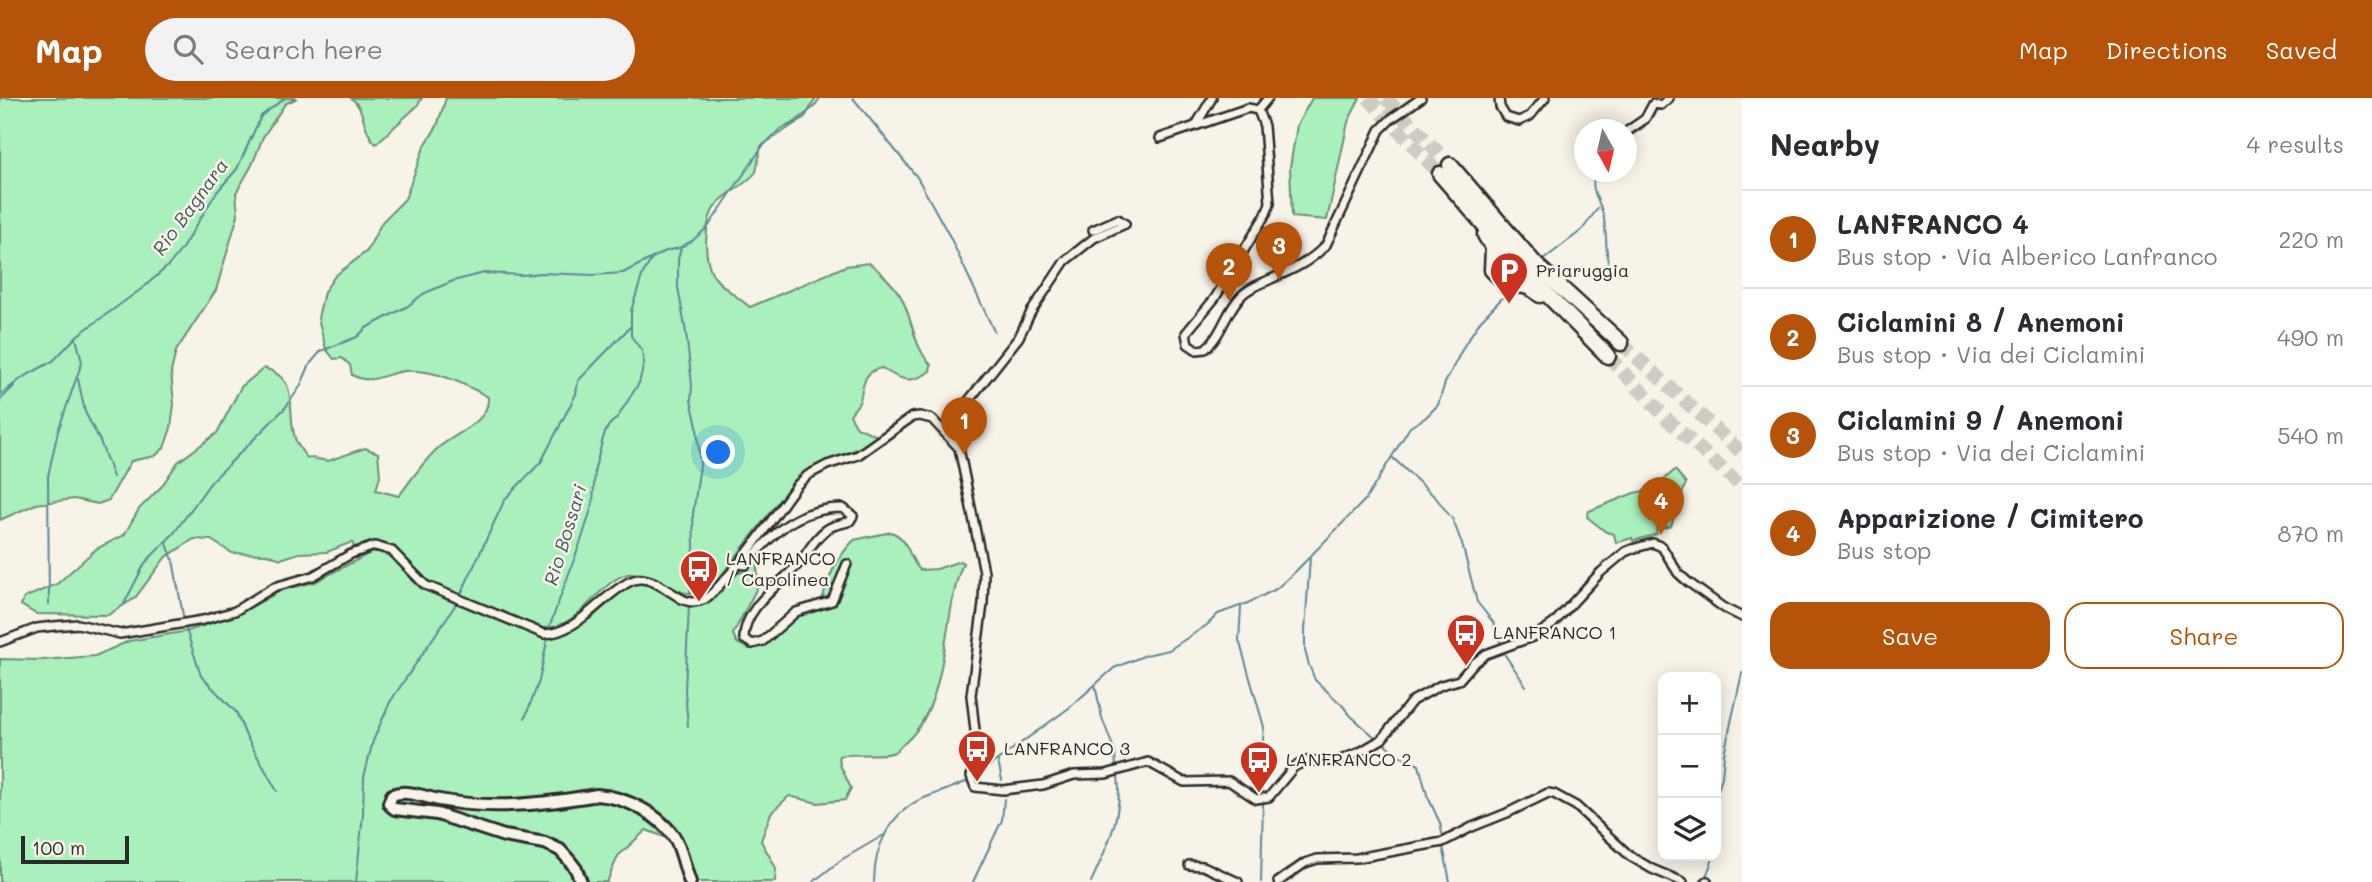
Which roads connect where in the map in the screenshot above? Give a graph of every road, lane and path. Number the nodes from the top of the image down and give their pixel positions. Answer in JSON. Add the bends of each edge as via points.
{"nodes":[{"id":1,"x":1212,"y":98,"type":"edge"},
{"id":2,"x":1268,"y":98,"type":"edge"},
{"id":3,"x":1420,"y":98,"type":"edge"},
{"id":4,"x":1499,"y":98,"type":"edge"},
{"id":5,"x":1545,"y":98,"type":"edge"},
{"id":6,"x":1669,"y":98,"type":"edge"},
{"id":7,"x":1258,"y":110,"type":"junction"},
{"id":8,"x":1637,"y":124,"type":"edge"},
{"id":9,"x":1196,"y":125,"type":"junction"},
{"id":10,"x":1160,"y":138,"type":"dead end"},
{"id":11,"x":1466,"y":204,"type":"junction"},
{"id":12,"x":1093,"y":230,"type":"dead end"},
{"id":13,"x":1621,"y":343,"type":"tunnel mouth"},
{"id":14,"x":959,"y":448,"type":"junction"},
{"id":15,"x":738,"y":564,"type":"junction"},
{"id":16,"x":847,"y":564,"type":"dead end"},
{"id":17,"x":1742,"y":617,"type":"edge"},
{"id":18,"x":0,"y":642,"type":"edge"},
{"id":19,"x":1189,"y":865,"type":"dead end"},
{"id":20,"x":581,"y":882,"type":"edge"},
{"id":21,"x":690,"y":882,"type":"edge"},
{"id":22,"x":1238,"y":882,"type":"edge"},
{"id":23,"x":1278,"y":882,"type":"edge"},
{"id":24,"x":1686,"y":882,"type":"edge"}],
"edges":[{"from":1,"to":9,"type":"street"},
{"from":2,"to":7,"type":"street"},
{"from":3,"to":7,"type":"street","via":[[1380,130],[1326,244],[1306,262],[1244,293],[1208,347],[1194,348],[1187,341],[1188,329],[1206,312],[1270,203],[1264,127]]},
{"from":4,"to":5,"type":"street","via":[[1506,117],[1520,121]]},
{"from":6,"to":8,"type":"street","via":[[1653,104]]},
{"from":7,"to":9,"type":"street","via":[[1248,107]]},
{"from":9,"to":10,"type":"street"},
{"from":11,"to":11,"type":"highway","via":[[1527,273],[1604,351],[1533,289],[1509,286],[1492,270],[1493,248]]},
{"from":11,"to":13,"type":"highway","via":[[1445,169],[1536,265]]},
{"from":12,"to":14,"type":"street","via":[[1118,219],[1125,224],[1094,237],[1065,261],[1019,337],[962,409]]},
{"from":14,"to":15,"type":"street","via":[[932,419],[905,420],[858,455],[808,475]]},
{"from":14,"to":17,"type":"street","via":[[984,572],[971,695],[978,757],[971,782],[988,790],[1106,774],[1148,762],[1184,782],[1229,781],[1256,799],[1269,797],[1294,767],[1306,761],[1338,761],[1382,739],[1412,701],[1459,680],[1486,654],[1535,636],[1553,624],[1625,552],[1653,543],[1662,547],[1688,582]]},
{"from":15,"to":16,"type":"street","via":[[746,565],[805,513],[843,508],[853,516],[824,532],[773,586],[746,626],[744,639],[752,645],[796,612],[832,601]]},
{"from":15,"to":18,"type":"street","via":[[701,600],[686,601],[638,579],[571,625],[547,635],[433,589],[392,551],[375,546],[313,576],[274,587],[235,611],[203,620],[120,634],[78,624],[54,626]]},
{"from":19,"to":22,"type":"street","via":[[1203,866]]},
{"from":20,"to":21,"type":"main road","via":[[569,860],[545,843],[504,836],[437,814],[395,809],[389,803],[391,795],[508,806],[608,796],[645,811],[666,827],[677,842]]},
{"from":23,"to":24,"type":"street","via":[[1317,859],[1357,858],[1443,842],[1548,793],[1576,806],[1630,856]]}]}
